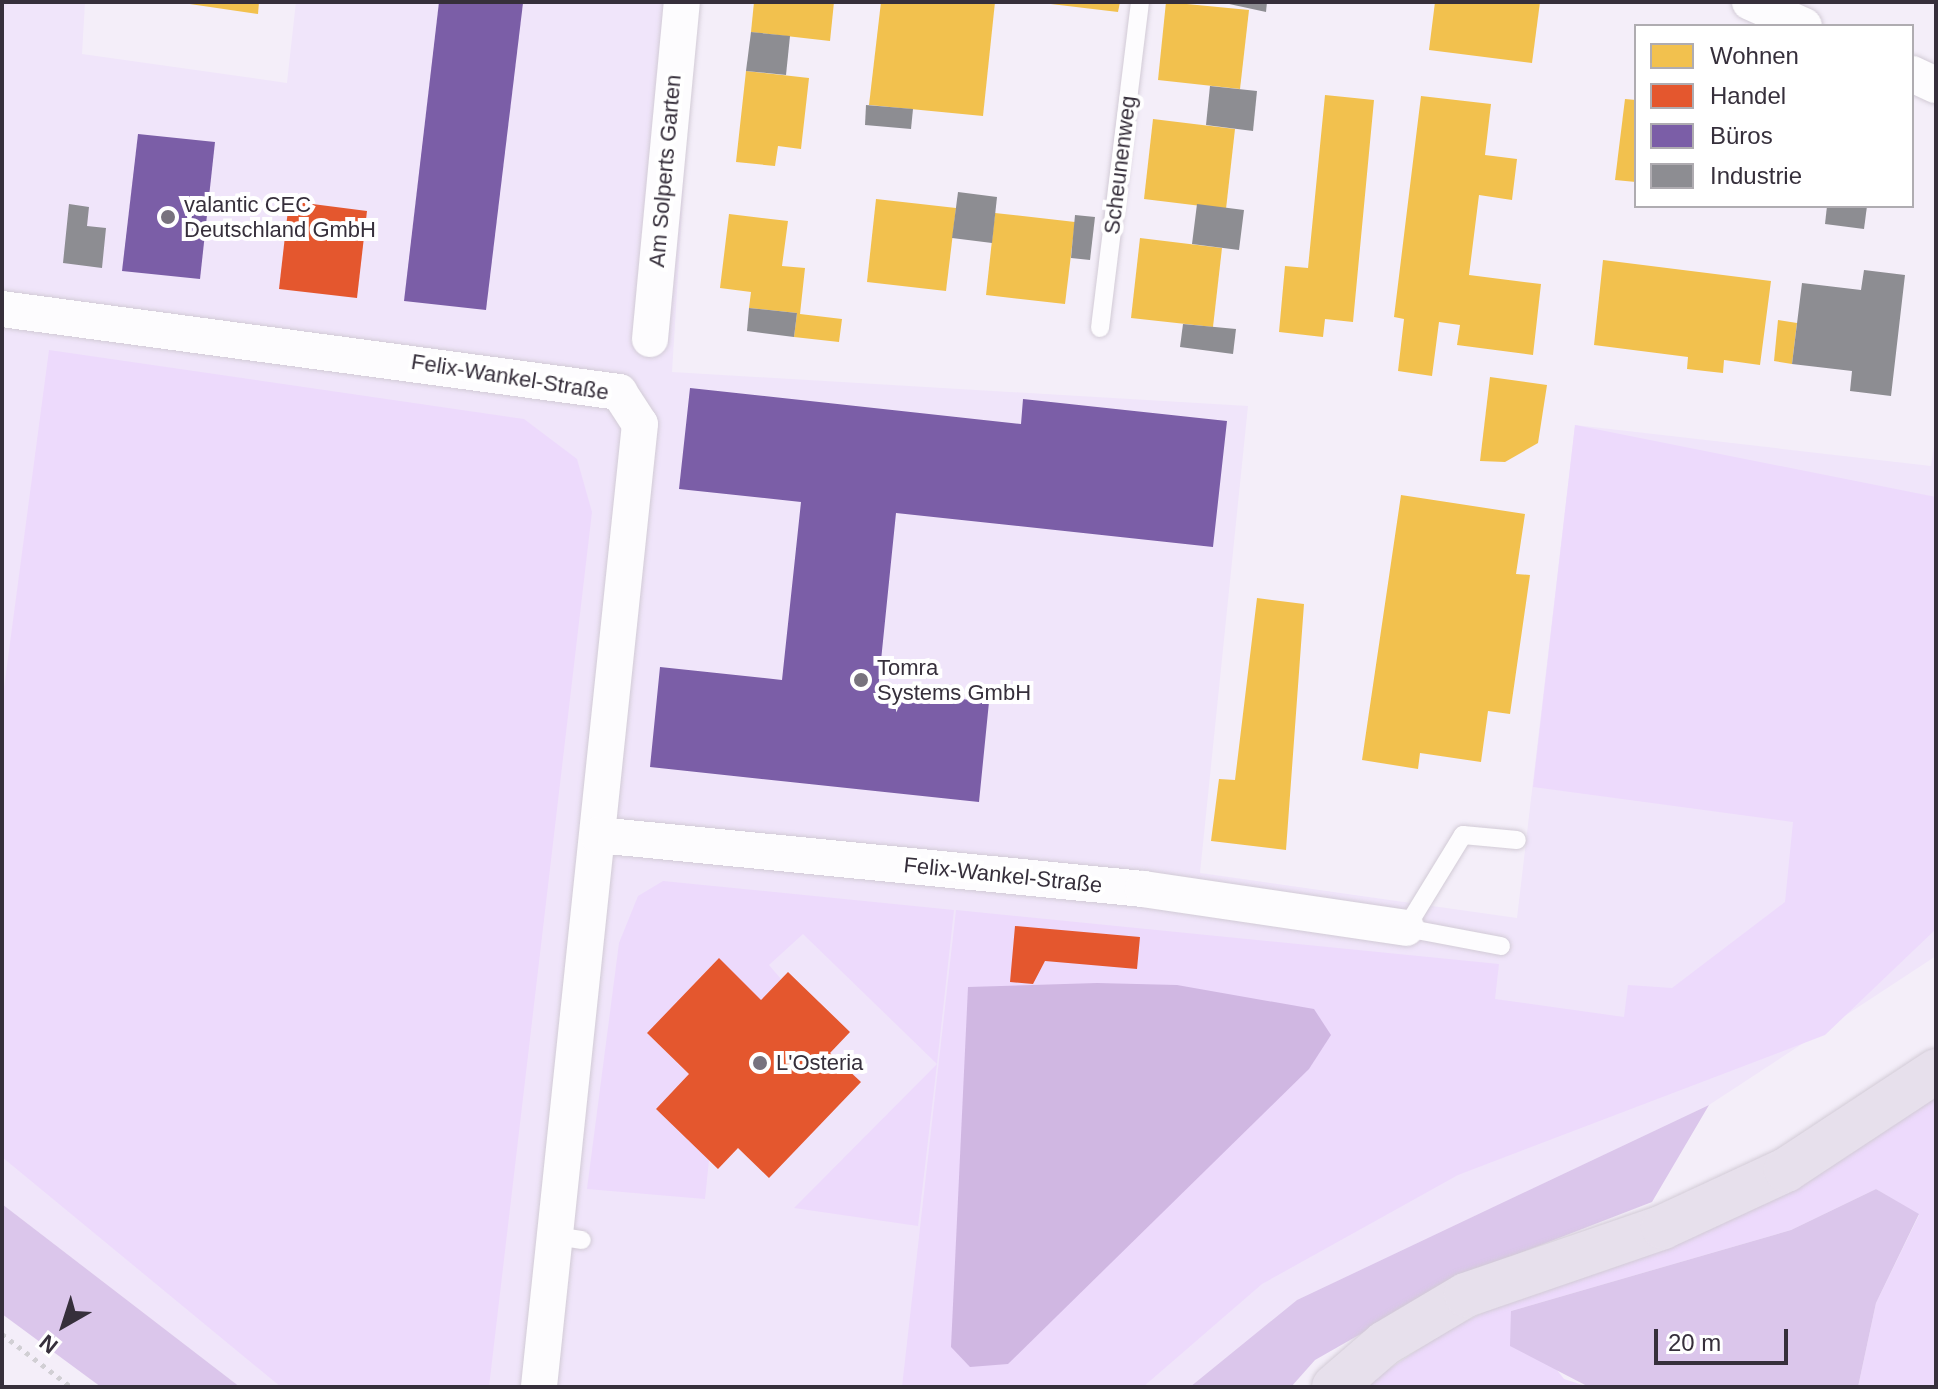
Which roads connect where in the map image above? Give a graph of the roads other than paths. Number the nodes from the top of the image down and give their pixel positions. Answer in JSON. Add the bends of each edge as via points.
{"nodes":[{"id":1,"x":682,"y":2,"type":"edge"},
{"id":2,"x":1140,"y":2,"type":"edge"},
{"id":3,"x":1750,"y":2,"type":"edge"},
{"id":4,"x":1800,"y":24,"type":"edge"},
{"id":5,"x":1914,"y":75,"type":"edge"},
{"id":6,"x":1936,"y":85,"type":"edge"},
{"id":7,"x":2,"y":309,"type":"edge"},
{"id":8,"x":1100,"y":328,"type":"dead end"},
{"id":9,"x":650,"y":339,"type":"dead end"},
{"id":10,"x":598,"y":835,"type":"junction"},
{"id":11,"x":1517,"y":840,"type":"dead end"},
{"id":12,"x":1406,"y":928,"type":"junction"},
{"id":13,"x":1501,"y":946,"type":"dead end"},
{"id":14,"x":1936,"y":1071,"type":"edge"},
{"id":15,"x":539,"y":1387,"type":"edge"},
{"id":16,"x":1334,"y":1387,"type":"edge"}],
"edges":[{"from":1,"to":9,"type":"street","name":"Am Solperts Garten"},
{"from":2,"to":8,"type":"lane","name":"Scheunenweg"},
{"from":3,"to":4,"type":"street"},
{"from":5,"to":6,"type":"street"},
{"from":7,"to":10,"type":"street","name":"Felix-Wankel-Straße","via":[[619,392],[640,424]]},
{"from":10,"to":12,"type":"street","name":"Felix-Wankel-Straße","via":[[1143,889]]},
{"from":10,"to":15,"type":"street","name":"Felix-Wankel-Straße","via":[[569,1238]]},
{"from":11,"to":12,"type":"lane","via":[[1463,835]]},
{"from":12,"to":13,"type":"lane"},
{"from":14,"to":16,"type":"highway","via":[[1786,1170],[1663,1227],[1466,1295],[1385,1343]]}]}
